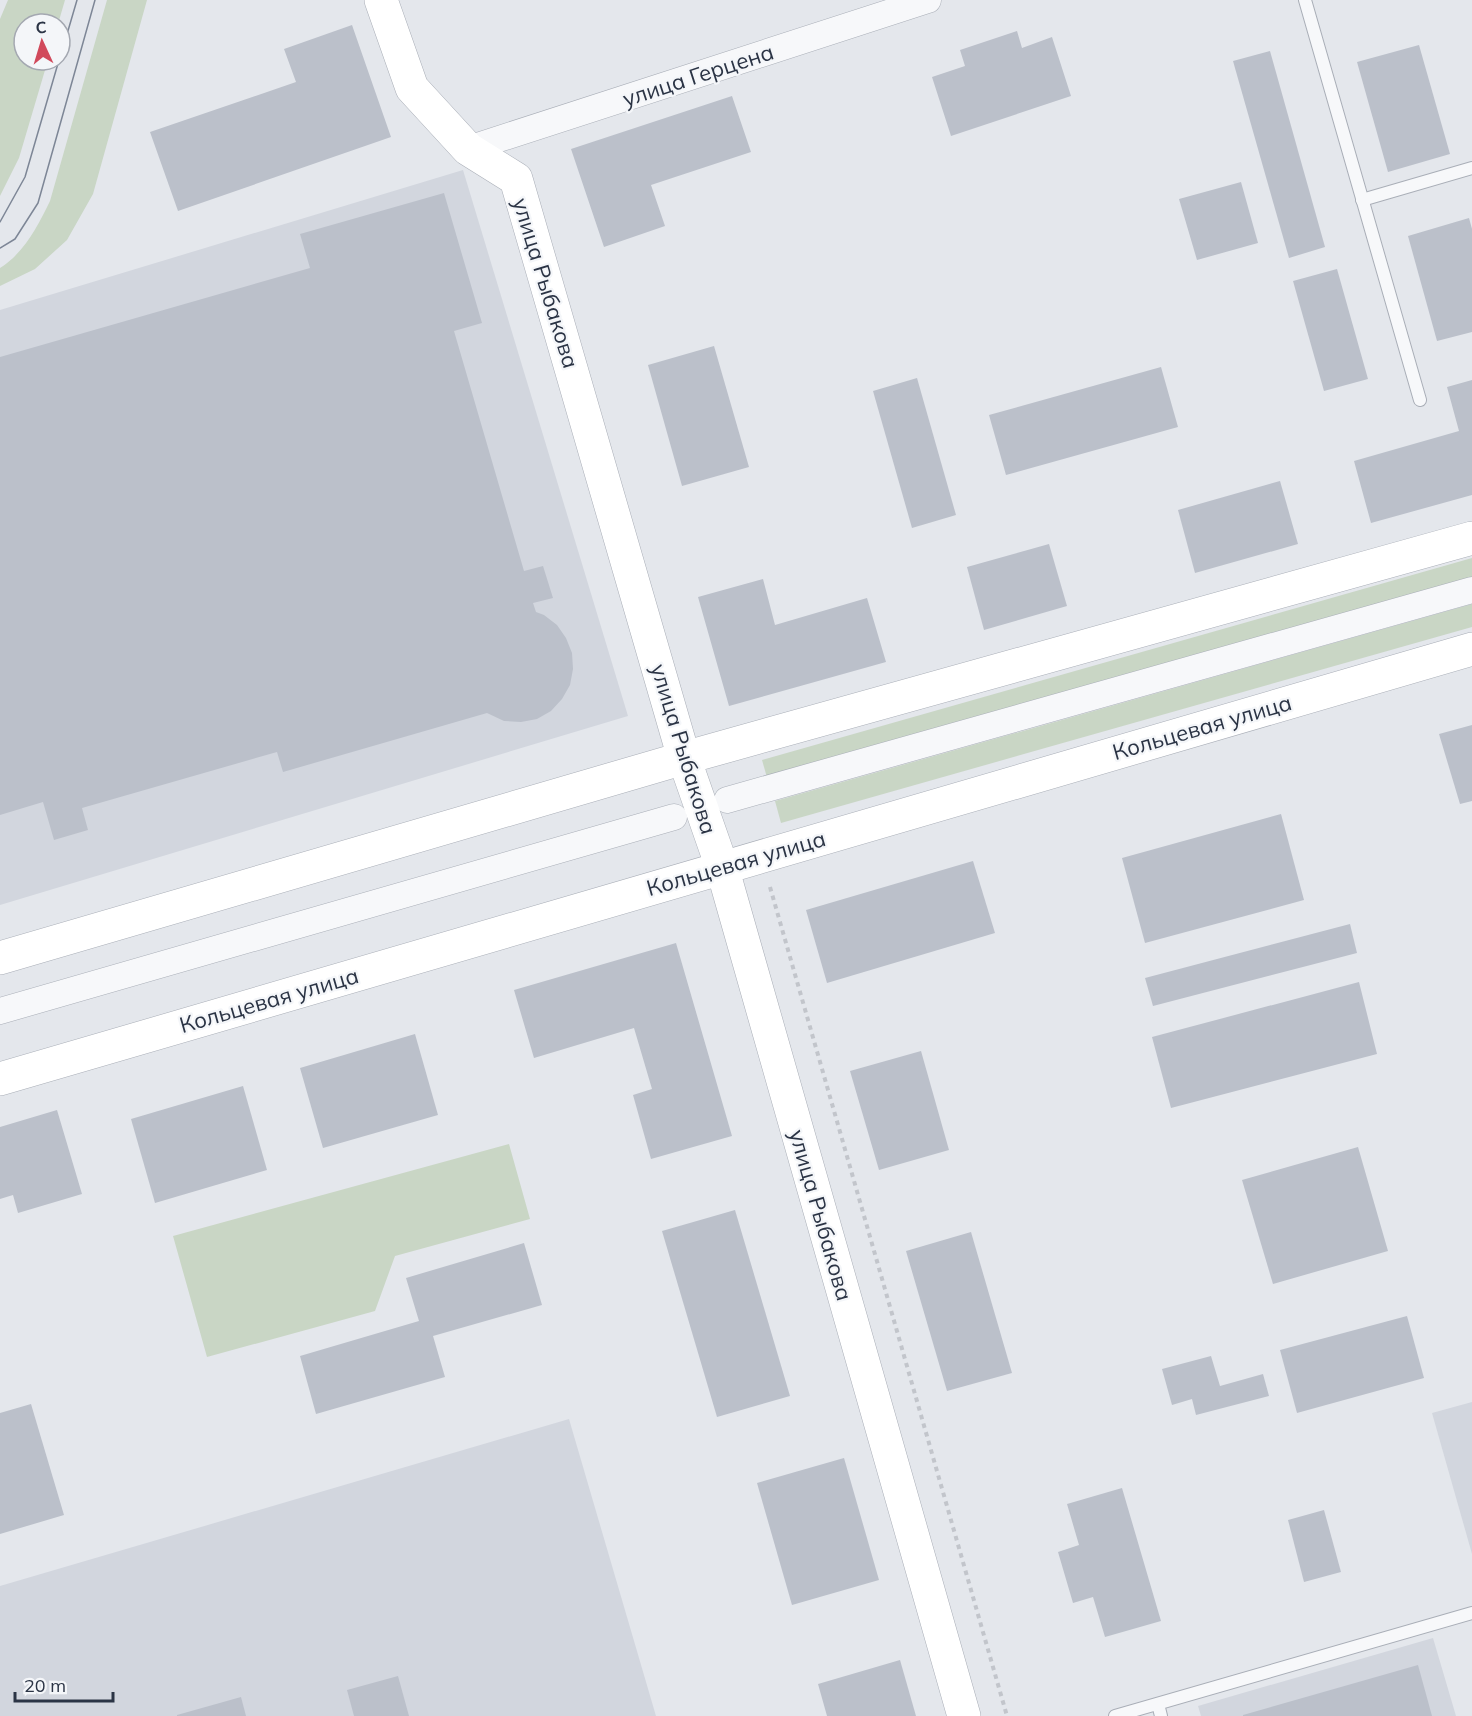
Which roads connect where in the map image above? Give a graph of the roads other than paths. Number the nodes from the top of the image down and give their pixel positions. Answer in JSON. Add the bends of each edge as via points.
{"nodes":[{"id":1,"x":381,"y":0,"type":"edge"},
{"id":2,"x":928,"y":0,"type":"edge"},
{"id":3,"x":1305,"y":0,"type":"edge"},
{"id":4,"x":468,"y":149,"type":"junction"},
{"id":5,"x":1472,"y":168,"type":"edge"},
{"id":6,"x":1362,"y":200,"type":"junction"},
{"id":7,"x":1420,"y":399,"type":"dead end"},
{"id":8,"x":1472,"y":538,"type":"edge"},
{"id":9,"x":1472,"y":590,"type":"edge"},
{"id":10,"x":1472,"y":649,"type":"edge"},
{"id":11,"x":684,"y":758,"type":"junction"},
{"id":12,"x":727,"y":800,"type":"dead end"},
{"id":13,"x":674,"y":817,"type":"dead end"},
{"id":14,"x":722,"y":867,"type":"junction"},
{"id":15,"x":0,"y":958,"type":"edge"},
{"id":16,"x":0,"y":1011,"type":"edge"},
{"id":17,"x":0,"y":1079,"type":"edge"},
{"id":18,"x":1472,"y":1613,"type":"edge"},
{"id":19,"x":1160,"y":1710,"type":"edge"},
{"id":20,"x":964,"y":1716,"type":"edge"},
{"id":21,"x":1115,"y":1716,"type":"edge"}],
"edges":[{"from":1,"to":4,"type":"main road","name":"улица Рыбакова","via":[[412,88]]},
{"from":2,"to":4,"type":"street","name":"улица Герцена"},
{"from":3,"to":6,"type":"lane"},
{"from":4,"to":11,"type":"main road","name":"улица Рыбакова","via":[[516,179]]},
{"from":5,"to":6,"type":"lane"},
{"from":6,"to":7,"type":"lane"},
{"from":8,"to":11,"type":"main road"},
{"from":9,"to":12,"type":"street"},
{"from":10,"to":14,"type":"main road","name":"Кольцевая улица"},
{"from":11,"to":14,"type":"main road","name":"улица Рыбакова"},
{"from":11,"to":15,"type":"main road"},
{"from":13,"to":16,"type":"street"},
{"from":14,"to":17,"type":"main road","name":"Кольцевая улица"},
{"from":14,"to":20,"type":"main road","name":"улица Рыбакова"},
{"from":18,"to":19,"type":"lane"},
{"from":19,"to":21,"type":"lane"}]}
